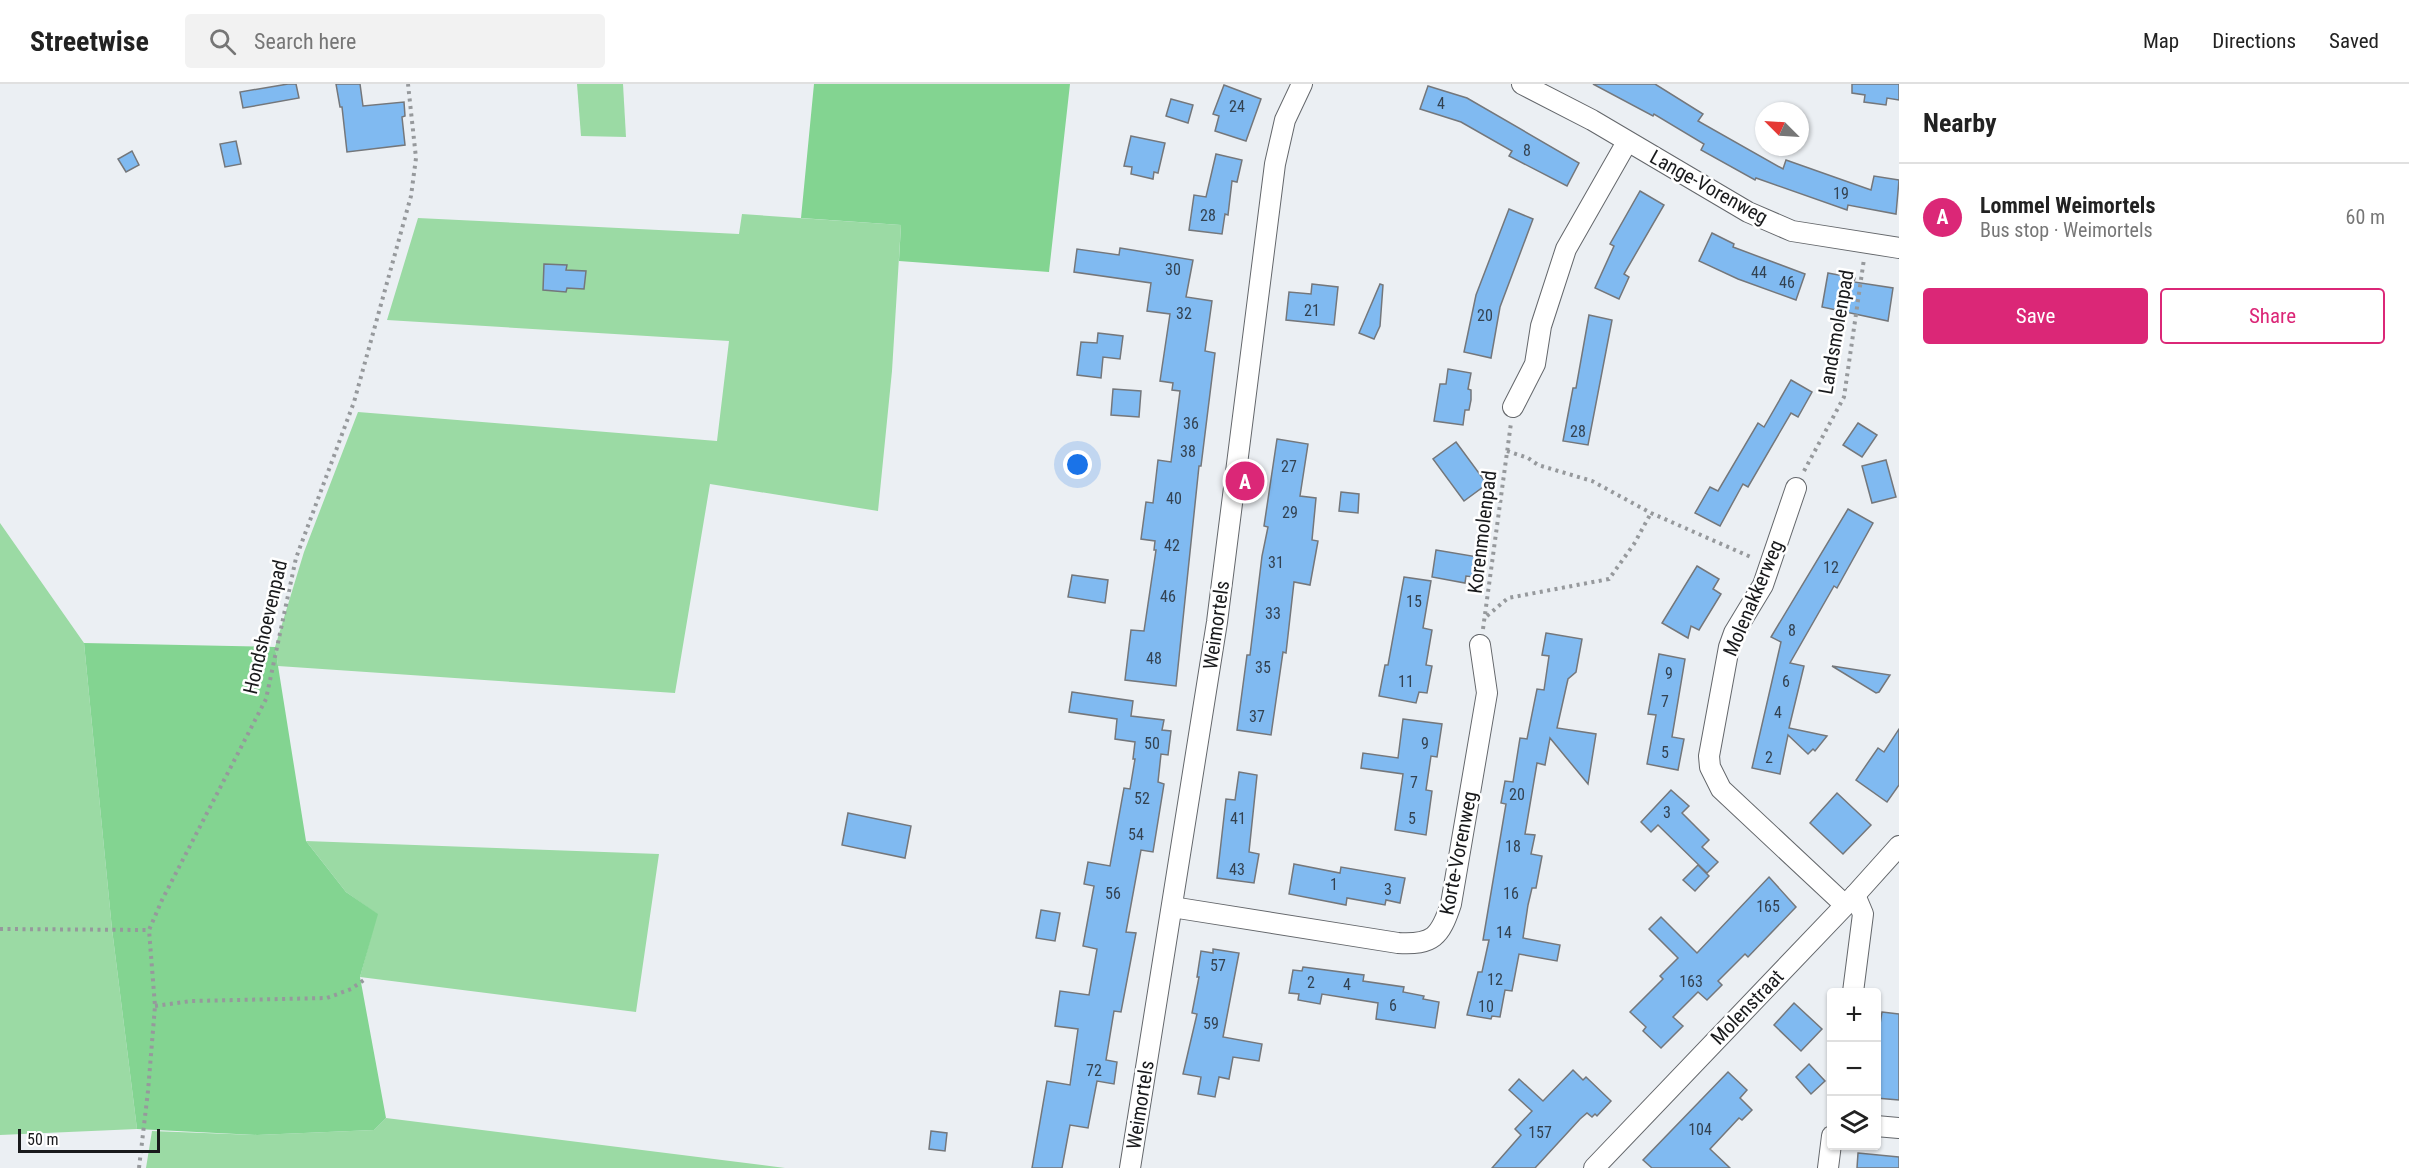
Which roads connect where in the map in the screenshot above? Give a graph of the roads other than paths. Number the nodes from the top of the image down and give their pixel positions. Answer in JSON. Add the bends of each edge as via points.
{"nodes":[{"id":1,"x":1302,"y":84,"type":"edge"},
{"id":2,"x":1522,"y":84,"type":"edge"},
{"id":3,"x":1627,"y":142,"type":"junction"},
{"id":4,"x":1899,"y":248,"type":"edge"},
{"id":5,"x":1513,"y":407,"type":"road end"},
{"id":6,"x":1796,"y":488,"type":"road end"},
{"id":7,"x":1480,"y":645,"type":"road end"},
{"id":8,"x":1899,"y":846,"type":"edge"},
{"id":9,"x":1850,"y":900,"type":"junction"},
{"id":10,"x":1172,"y":907,"type":"junction"},
{"id":11,"x":1854,"y":988,"type":"edge"},
{"id":12,"x":1881,"y":1126,"type":"edge"},
{"id":13,"x":1899,"y":1128,"type":"edge"},
{"id":14,"x":1830,"y":1150,"type":"edge"},
{"id":15,"x":1130,"y":1168,"type":"edge"},
{"id":16,"x":1594,"y":1168,"type":"edge"},
{"id":17,"x":1828,"y":1168,"type":"edge"}],
"edges":[{"from":1,"to":10,"type":"street","name":"Weimortels","via":[[1286,120],[1275,164],[1217,622]]},
{"from":2,"to":3,"type":"street","name":"Lange-Vorenweg"},
{"from":3,"to":4,"type":"street","name":"Lange-Vorenweg","via":[[1748,212],[1792,231]]},
{"from":3,"to":5,"type":"street","name":"Lange-Vorenweg","via":[[1566,249],[1542,326],[1535,364]]},
{"from":6,"to":9,"type":"street","name":"Molenakkerweg","via":[[1763,585],[1729,646],[1710,767],[1721,789]]},
{"from":7,"to":10,"type":"street","name":"Korte-Vorenweg","via":[[1487,693],[1451,904],[1441,931],[1434,938],[1398,944]]},
{"from":8,"to":9,"type":"street","name":"Molenstraat"},
{"from":9,"to":11,"type":"street","via":[[1863,914]]},
{"from":9,"to":16,"type":"street","name":"Molenstraat"},
{"from":10,"to":15,"type":"street","name":"Weimortels"},
{"from":12,"to":13,"type":"street"},
{"from":14,"to":17,"type":"street"}]}
